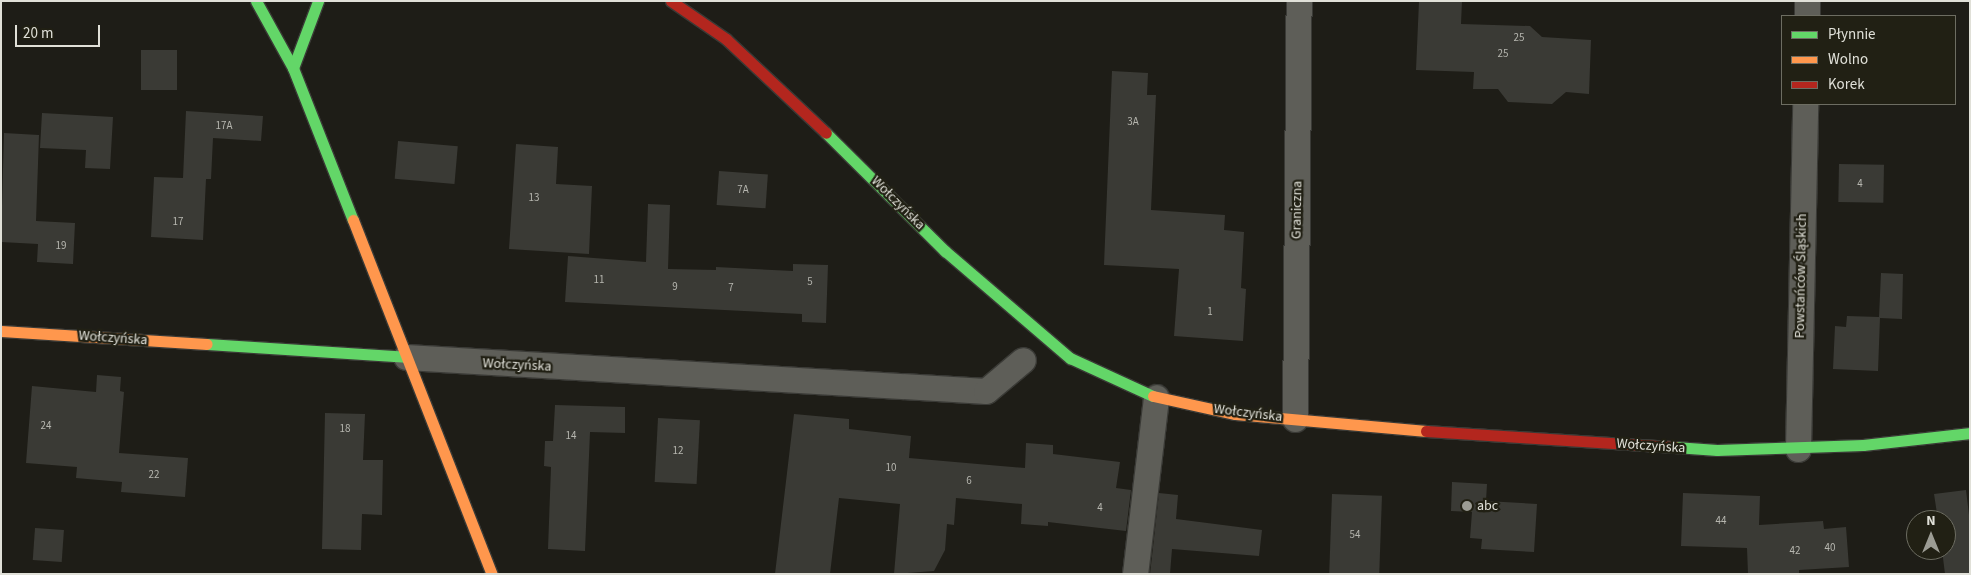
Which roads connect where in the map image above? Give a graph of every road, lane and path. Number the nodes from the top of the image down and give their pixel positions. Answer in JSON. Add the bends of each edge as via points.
{"nodes":[{"id":1,"x":256,"y":1,"type":"edge"},
{"id":2,"x":318,"y":1,"type":"edge"},
{"id":3,"x":671,"y":1,"type":"edge"},
{"id":4,"x":1299,"y":1,"type":"edge"},
{"id":5,"x":1807,"y":1,"type":"edge"},
{"id":6,"x":1807,"y":15,"type":"edge"},
{"id":7,"x":283,"y":20,"type":"dead end"},
{"id":8,"x":293,"y":68,"type":"junction"},
{"id":9,"x":1805,"y":105,"type":"edge"},
{"id":10,"x":1,"y":331,"type":"edge"},
{"id":11,"x":406,"y":357,"type":"junction"},
{"id":12,"x":1023,"y":360,"type":"dead end"},
{"id":13,"x":1156,"y":397,"type":"junction"},
{"id":14,"x":1295,"y":419,"type":"junction"},
{"id":15,"x":1970,"y":433,"type":"edge"},
{"id":16,"x":1798,"y":449,"type":"junction"},
{"id":17,"x":492,"y":574,"type":"edge"},
{"id":18,"x":1136,"y":574,"type":"edge"}],
"edges":[{"from":1,"to":8,"type":"street"},
{"from":2,"to":8,"type":"street"},
{"from":3,"to":13,"type":"street","name":"Wołczyńska","via":[[726,39],[770,78],[945,251],[1070,358]]},
{"from":4,"to":14,"type":"street","name":"Graniczna"},
{"from":5,"to":6,"type":"street"},
{"from":7,"to":8,"type":"street"},
{"from":8,"to":11,"type":"street"},
{"from":9,"to":16,"type":"street","name":"Powstańców Śląskich"},
{"from":10,"to":11,"type":"street","name":"Wołczyńska"},
{"from":11,"to":12,"type":"street","name":"Wołczyńska","via":[[986,391]]},
{"from":11,"to":17,"type":"street"},
{"from":13,"to":14,"type":"street","name":"Wołczyńska","via":[[1235,414]]},
{"from":13,"to":18,"type":"street"},
{"from":14,"to":16,"type":"street","name":"Wołczyńska","via":[[1448,433],[1717,450]]},
{"from":15,"to":16,"type":"street","name":"Wołczyńska"}]}
